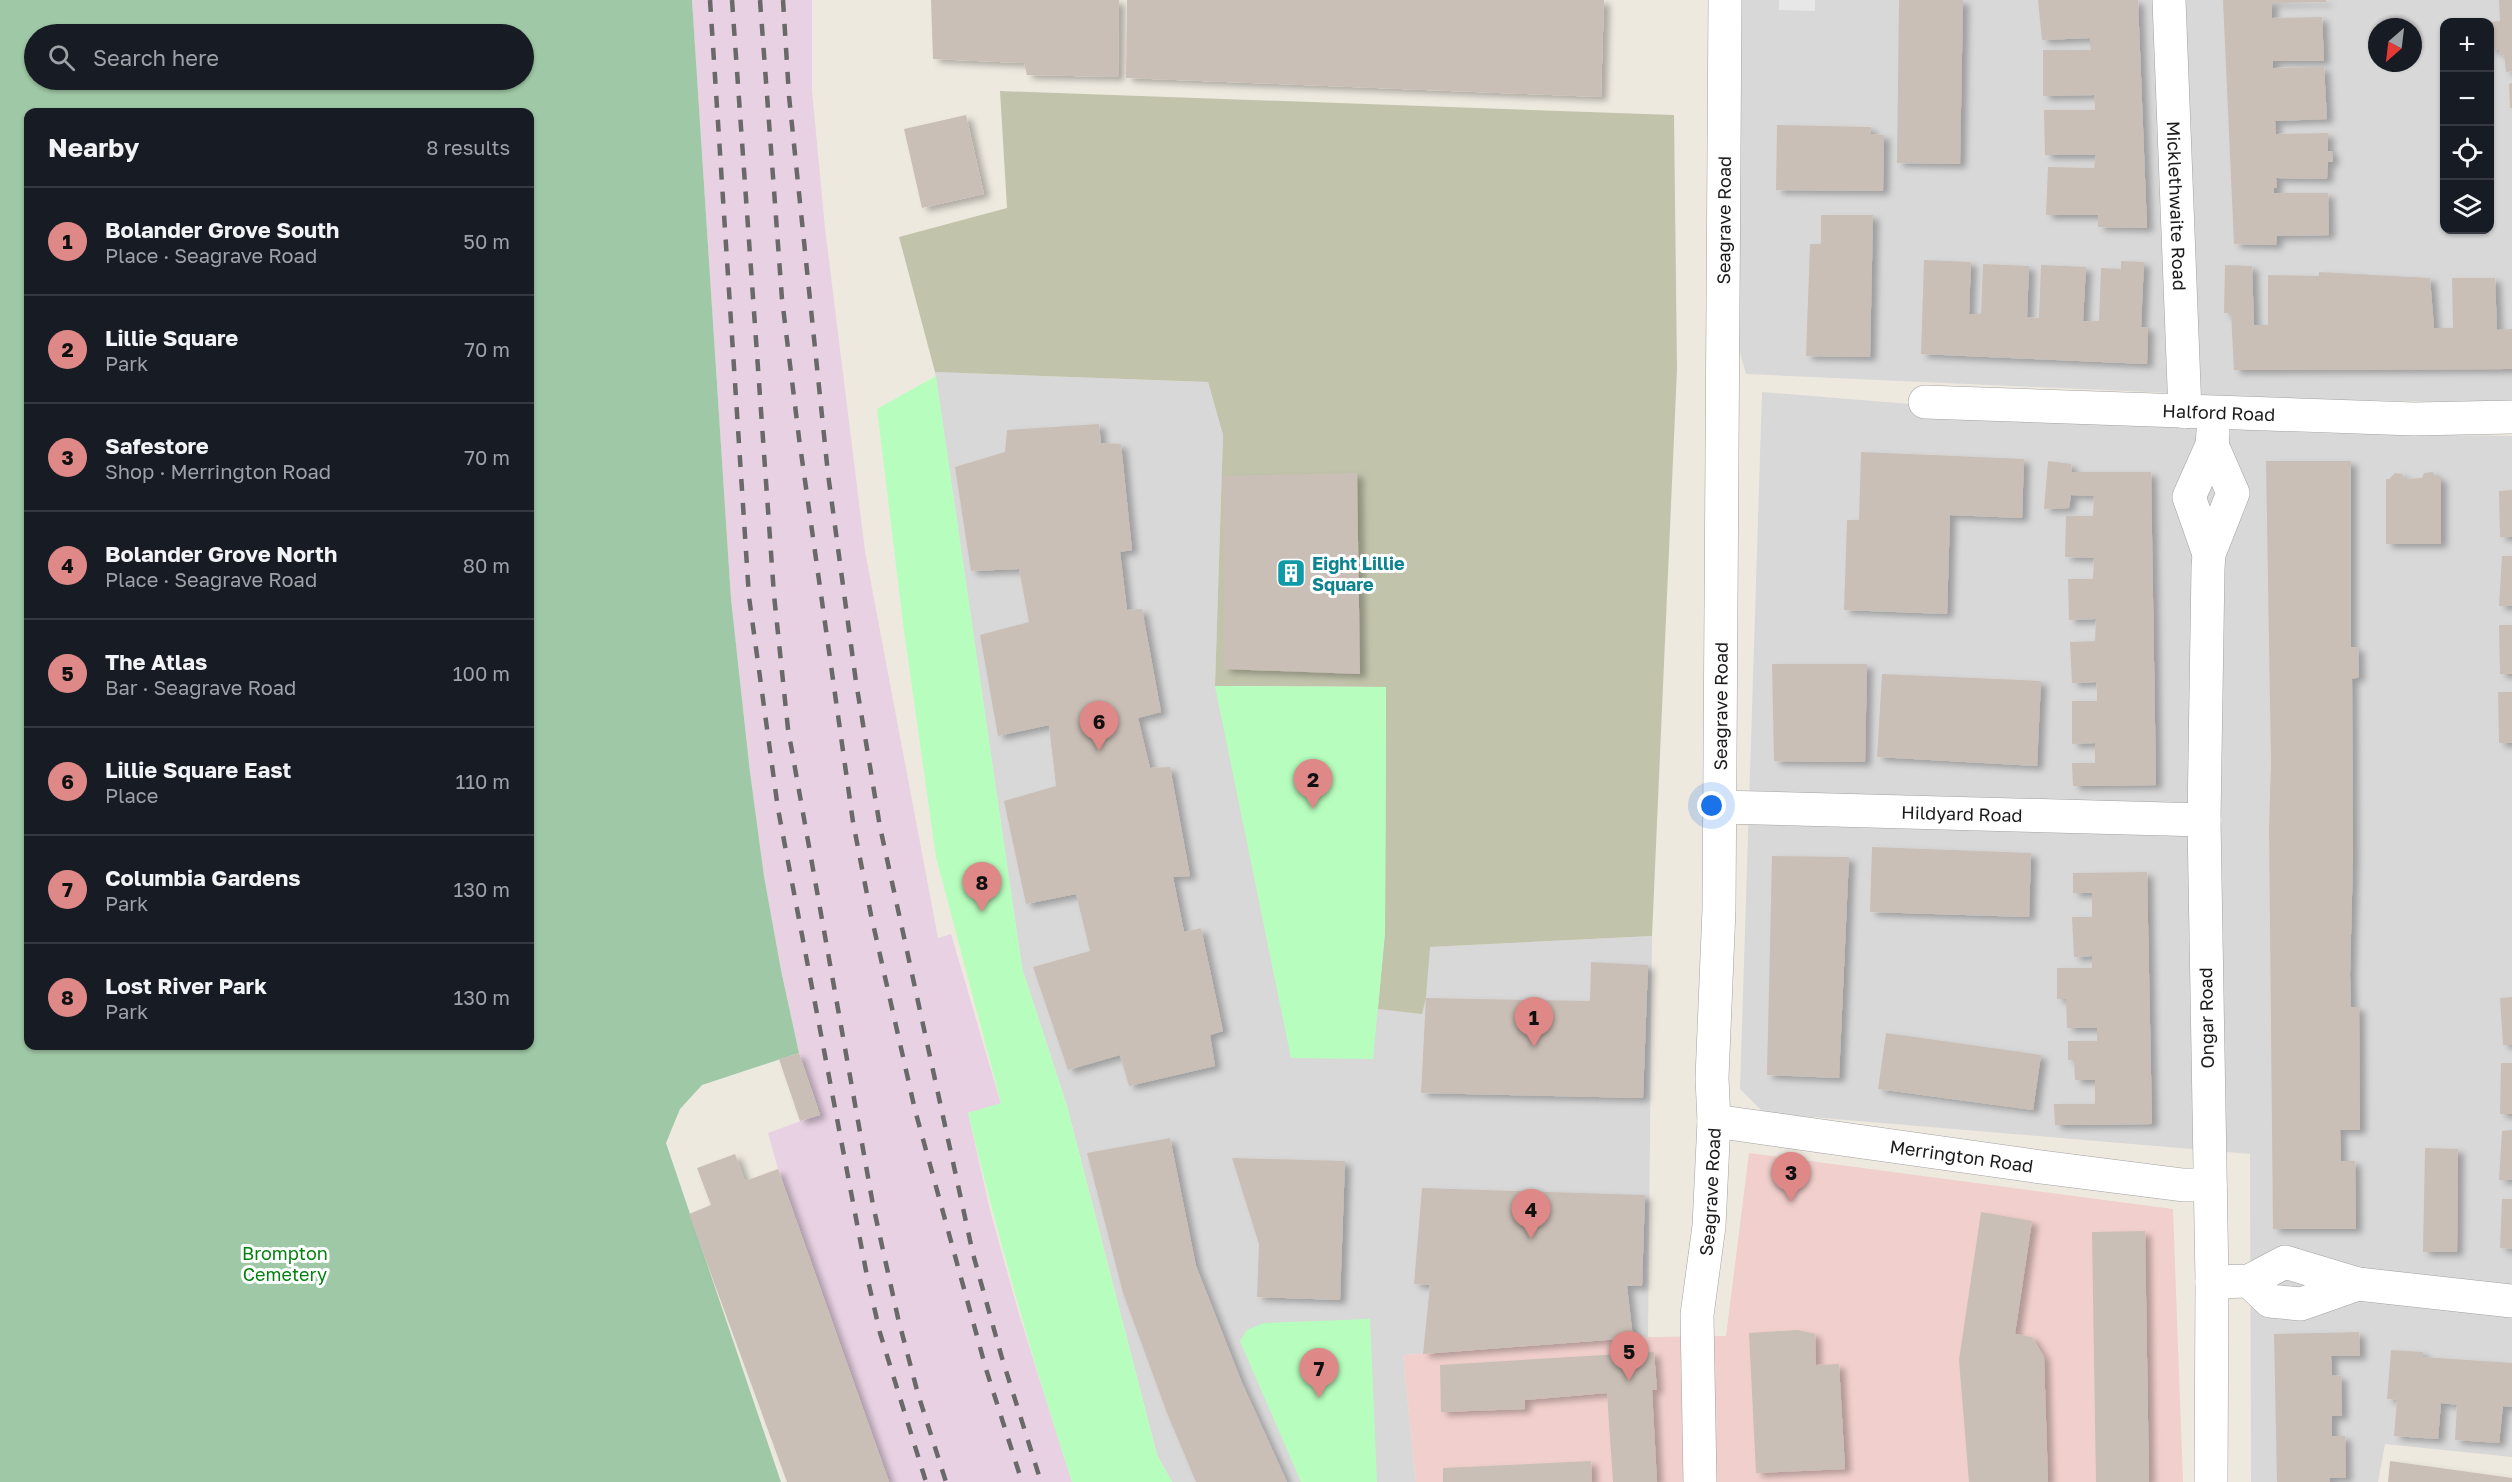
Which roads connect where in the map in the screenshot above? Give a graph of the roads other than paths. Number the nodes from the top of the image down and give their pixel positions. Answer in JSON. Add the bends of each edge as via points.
{"nodes":[{"id":1,"x":1725,"y":0,"type":"edge"},
{"id":2,"x":2169,"y":0,"type":"edge"},
{"id":3,"x":1925,"y":402,"type":"dead end"},
{"id":4,"x":2199,"y":411,"type":"junction"},
{"id":5,"x":2512,"y":417,"type":"edge"},
{"id":6,"x":1719,"y":807,"type":"junction"},
{"id":7,"x":2204,"y":820,"type":"junction"},
{"id":8,"x":1714,"y":1121,"type":"junction"},
{"id":9,"x":2210,"y":1185,"type":"junction"},
{"id":10,"x":2212,"y":1282,"type":"junction"},
{"id":11,"x":2512,"y":1301,"type":"edge"},
{"id":12,"x":1700,"y":1482,"type":"edge"},
{"id":13,"x":2211,"y":1482,"type":"edge"}],
"edges":[{"from":1,"to":6,"type":"street","name":"Seagrave Road"},
{"from":2,"to":4,"type":"street","name":"Micklethwaite Road"},
{"from":3,"to":4,"type":"street","name":"Halford Road"},
{"from":4,"to":5,"type":"street","name":"Halford Road"},
{"from":4,"to":7,"type":"street","name":"Ongar Road","via":[[2233,493],[2209,554]]},
{"from":6,"to":7,"type":"street","name":"Hildyard Road"},
{"from":6,"to":8,"type":"street","name":"Seagrave Road"},
{"from":7,"to":9,"type":"street","name":"Ongar Road"},
{"from":8,"to":9,"type":"street","name":"Merrington Road","via":[[2057,1169]]},
{"from":8,"to":12,"type":"street","name":"Seagrave Road","via":[[1709,1226],[1697,1315]]},
{"from":9,"to":10,"type":"street","name":"Ongar Road"},
{"from":10,"to":11,"type":"street","via":[[2248,1281],[2270,1301],[2301,1305],[2358,1284]]},
{"from":10,"to":13,"type":"street","name":"Ongar Road"}]}
